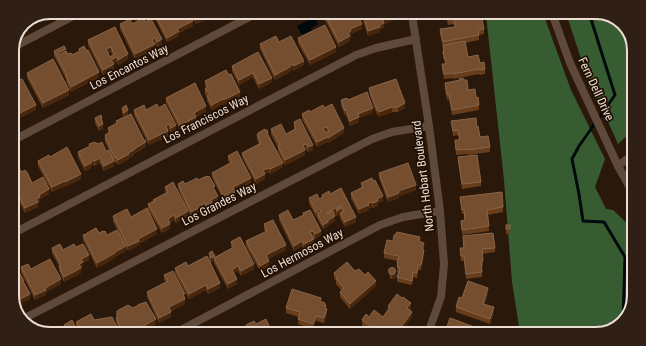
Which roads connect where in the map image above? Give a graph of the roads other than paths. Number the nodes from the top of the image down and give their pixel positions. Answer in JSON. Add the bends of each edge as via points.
{"nodes":[{"id":1,"x":68,"y":19,"type":"edge"},
{"id":2,"x":247,"y":19,"type":"edge"},
{"id":3,"x":413,"y":19,"type":"edge"},
{"id":4,"x":554,"y":19,"type":"edge"},
{"id":5,"x":416,"y":39,"type":"junction"},
{"id":6,"x":20,"y":44,"type":"edge"},
{"id":7,"x":429,"y":126,"type":"junction"},
{"id":8,"x":19,"y":137,"type":"edge"},
{"id":9,"x":627,"y":159,"type":"edge"},
{"id":10,"x":618,"y":166,"type":"junction"},
{"id":11,"x":627,"y":182,"type":"edge"},
{"id":12,"x":440,"y":212,"type":"junction"},
{"id":13,"x":19,"y":230,"type":"edge"},
{"id":14,"x":27,"y":317,"type":"edge"},
{"id":15,"x":187,"y":327,"type":"edge"},
{"id":16,"x":430,"y":327,"type":"edge"}],
"edges":[{"from":1,"to":6,"type":"street"},
{"from":2,"to":8,"type":"street","name":"Los Encantos Way"},
{"from":3,"to":5,"type":"street","name":"North Hobart Boulevard"},
{"from":4,"to":10,"type":"street","name":"Fern Dell Drive","via":[[570,63]]},
{"from":5,"to":7,"type":"street","name":"North Hobart Boulevard"},
{"from":5,"to":13,"type":"street","name":"Los Franciscos Way","via":[[356,55]]},
{"from":7,"to":12,"type":"street","name":"North Hobart Boulevard"},
{"from":7,"to":14,"type":"street","name":"Los Grandes Way","via":[[392,132],[372,139]]},
{"from":9,"to":10,"type":"street"},
{"from":10,"to":11,"type":"street","name":"Fern Dell Drive"},
{"from":12,"to":15,"type":"street","name":"Los Hermosos Way","via":[[403,216],[380,225]]},
{"from":12,"to":16,"type":"street","name":"North Hobart Boulevard","via":[[444,264],[441,297]]}]}
